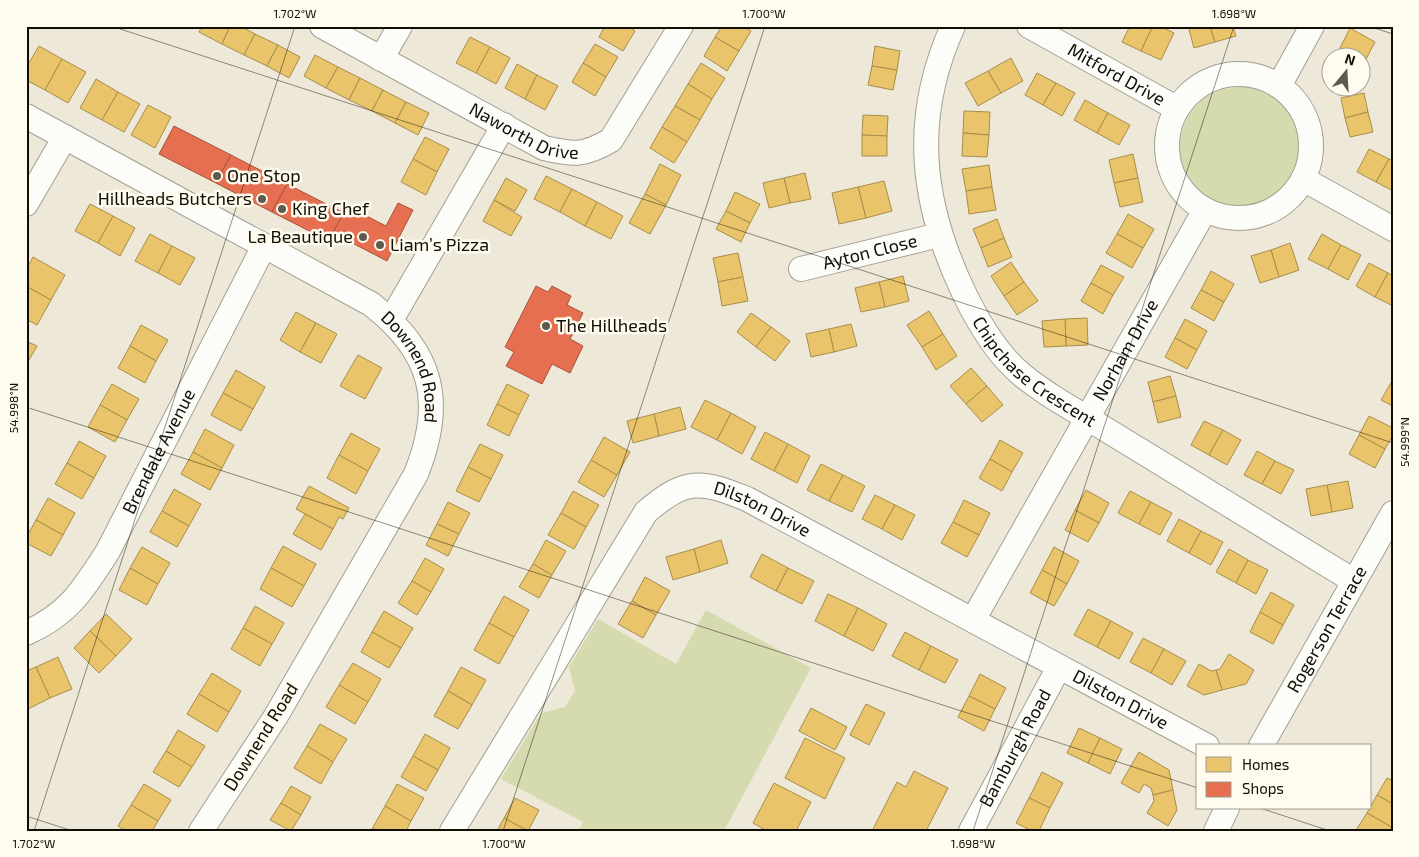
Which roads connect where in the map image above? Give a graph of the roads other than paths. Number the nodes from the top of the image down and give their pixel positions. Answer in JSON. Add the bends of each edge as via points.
{"nodes":[{"id":1,"x":322,"y":26,"type":"edge"},
{"id":2,"x":400,"y":26,"type":"edge"},
{"id":3,"x":681,"y":26,"type":"edge"},
{"id":4,"x":953,"y":26,"type":"edge"},
{"id":5,"x":1029,"y":26,"type":"edge"},
{"id":6,"x":1312,"y":26,"type":"edge"},
{"id":7,"x":381,"y":59,"type":"junction"},
{"id":8,"x":1279,"y":86,"type":"junction"},
{"id":9,"x":1176,"y":108,"type":"junction"},
{"id":10,"x":26,"y":116,"type":"edge"},
{"id":11,"x":504,"y":125,"type":"junction"},
{"id":12,"x":64,"y":137,"type":"junction"},
{"id":13,"x":1303,"y":179,"type":"junction"},
{"id":14,"x":26,"y":204,"type":"edge"},
{"id":15,"x":1205,"y":210,"type":"junction"},
{"id":16,"x":1393,"y":229,"type":"edge"},
{"id":17,"x":939,"y":235,"type":"junction"},
{"id":18,"x":264,"y":246,"type":"junction"},
{"id":19,"x":802,"y":269,"type":"dead end"},
{"id":20,"x":391,"y":320,"type":"junction"},
{"id":21,"x":1086,"y":419,"type":"junction"},
{"id":22,"x":1393,"y":513,"type":"edge"},
{"id":23,"x":1354,"y":581,"type":"junction"},
{"id":24,"x":973,"y":620,"type":"junction"},
{"id":25,"x":26,"y":633,"type":"edge"},
{"id":26,"x":1060,"y":667,"type":"junction"},
{"id":27,"x":1203,"y":744,"type":"edge"},
{"id":28,"x":1262,"y":744,"type":"edge"},
{"id":29,"x":1227,"y":810,"type":"edge"},
{"id":30,"x":201,"y":831,"type":"edge"},
{"id":31,"x":452,"y":831,"type":"edge"},
{"id":32,"x":971,"y":831,"type":"edge"},
{"id":33,"x":1216,"y":831,"type":"edge"}],
"edges":[{"from":1,"to":7,"type":"street","name":"Naworth Drive"},
{"from":2,"to":7,"type":"street"},
{"from":3,"to":11,"type":"street","name":"Naworth Drive","via":[[611,140],[592,152],[572,154],[544,148]]},
{"from":4,"to":17,"type":"street","name":"Chipchase Crescent","via":[[931,88],[926,142],[931,197]]},
{"from":5,"to":9,"type":"street","name":"Mitford Drive"},
{"from":6,"to":8,"type":"street"},
{"from":7,"to":11,"type":"street","name":"Naworth Drive"},
{"from":8,"to":9,"type":"street","name":"Mitford Drive","via":[[1252,75],[1222,75],[1195,88]]},
{"from":8,"to":13,"type":"street","name":"Mitford Drive","via":[[1294,100],[1309,131],[1310,159]]},
{"from":9,"to":15,"type":"street","name":"Mitford Drive","via":[[1166,137],[1169,166],[1183,192]]},
{"from":10,"to":12,"type":"street","name":"Downend Road"},
{"from":11,"to":20,"type":"street"},
{"from":12,"to":14,"type":"street"},
{"from":12,"to":18,"type":"street","name":"Downend Road"},
{"from":13,"to":15,"type":"street","name":"Mitford Drive","via":[[1286,201],[1261,214],[1232,218]]},
{"from":13,"to":16,"type":"street"},
{"from":15,"to":21,"type":"street","name":"Norham Drive"},
{"from":17,"to":19,"type":"street","name":"Ayton Close"},
{"from":17,"to":21,"type":"street","name":"Chipchase Crescent","via":[[973,312],[992,341],[1020,373]]},
{"from":18,"to":20,"type":"street","name":"Downend Road","via":[[371,304]]},
{"from":18,"to":25,"type":"street","name":"Brendale Avenue","via":[[99,565],[66,610]]},
{"from":20,"to":30,"type":"street","name":"Downend Road","via":[[422,359],[431,413],[424,453],[416,474],[276,716]]},
{"from":21,"to":23,"type":"street","name":"Chipchase Crescent"},
{"from":21,"to":24,"type":"street","name":"Norham Drive"},
{"from":22,"to":23,"type":"street","name":"Rogerson Terrace"},
{"from":23,"to":28,"type":"street","name":"Rogerson Terrace"},
{"from":24,"to":26,"type":"street","name":"Dilston Drive"},
{"from":24,"to":31,"type":"street","name":"Dilston Drive","via":[[747,499],[715,486],[687,485],[667,494],[646,512]]},
{"from":26,"to":27,"type":"street","name":"Dilston Drive"},
{"from":26,"to":32,"type":"street","name":"Bamburgh Road"},
{"from":29,"to":33,"type":"street"}]}
